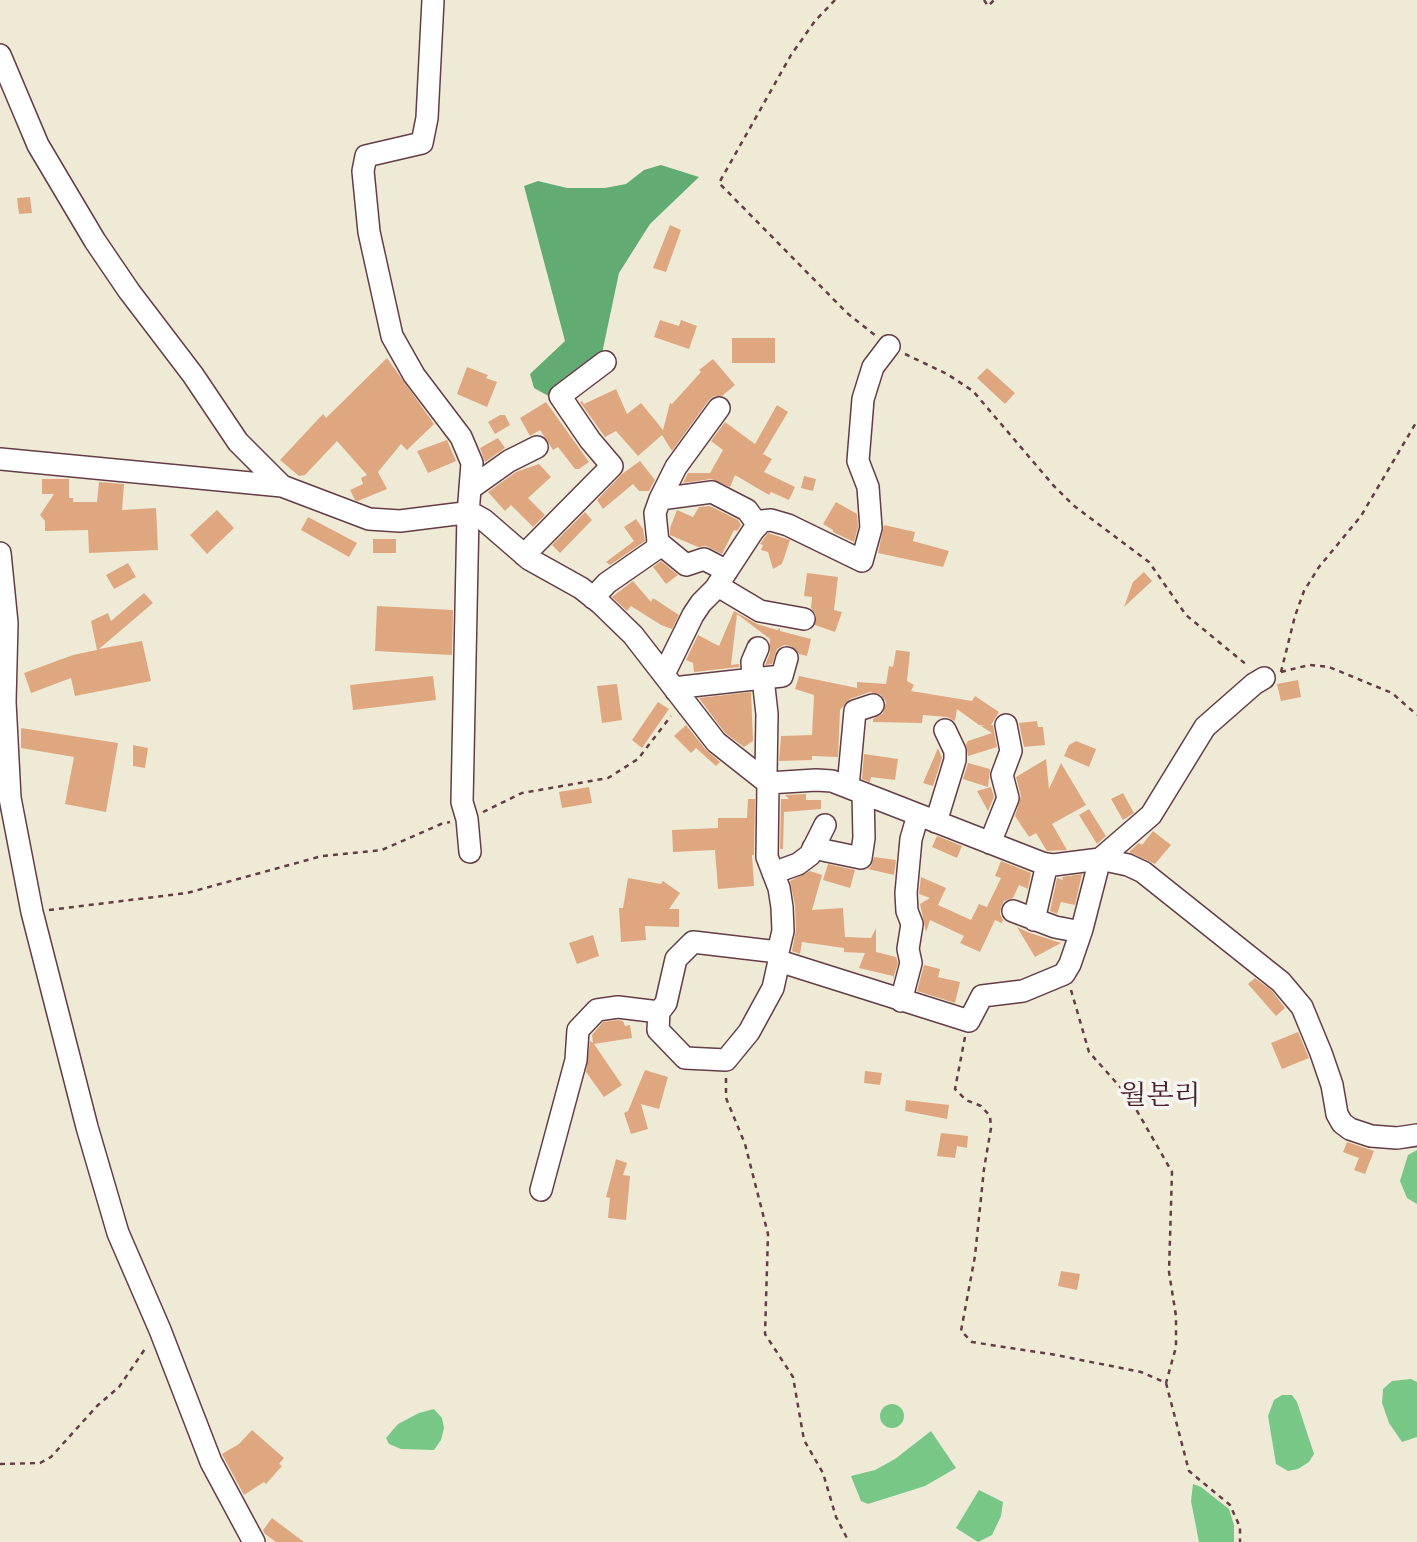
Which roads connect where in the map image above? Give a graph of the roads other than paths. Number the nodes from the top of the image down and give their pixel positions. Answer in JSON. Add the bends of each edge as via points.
{"nodes":[{"id":1,"x":433,"y":0,"type":"edge"},
{"id":2,"x":0,"y":55,"type":"edge"},
{"id":3,"x":889,"y":346,"type":"road end"},
{"id":4,"x":605,"y":362,"type":"dead end"},
{"id":5,"x":719,"y":408,"type":"dead end"},
{"id":6,"x":537,"y":447,"type":"dead end"},
{"id":7,"x":0,"y":459,"type":"edge"},
{"id":8,"x":282,"y":486,"type":"junction"},
{"id":9,"x":471,"y":488,"type":"junction"},
{"id":10,"x":660,"y":499,"type":"junction"},
{"id":11,"x":468,"y":514,"type":"junction"},
{"id":12,"x":758,"y":525,"type":"junction"},
{"id":13,"x":658,"y":542,"type":"junction"},
{"id":14,"x":0,"y":553,"type":"edge"},
{"id":15,"x":524,"y":555,"type":"junction"},
{"id":16,"x":722,"y":579,"type":"junction"},
{"id":17,"x":593,"y":598,"type":"junction"},
{"id":18,"x":804,"y":619,"type":"dead end"},
{"id":19,"x":758,"y":648,"type":"dead end"},
{"id":20,"x":787,"y":658,"type":"dead end"},
{"id":21,"x":1273,"y":675,"type":"road end"},
{"id":22,"x":758,"y":678,"type":"junction"},
{"id":23,"x":676,"y":690,"type":"junction"},
{"id":24,"x":873,"y":705,"type":"dead end"},
{"id":25,"x":1006,"y":724,"type":"dead end"},
{"id":26,"x":945,"y":730,"type":"dead end"},
{"id":27,"x":765,"y":781,"type":"junction"},
{"id":28,"x":856,"y":790,"type":"junction"},
{"id":29,"x":927,"y":819,"type":"junction"},
{"id":30,"x":825,"y":825,"type":"dead end"},
{"id":31,"x":990,"y":843,"type":"junction"},
{"id":32,"x":813,"y":848,"type":"junction"},
{"id":33,"x":470,"y":852,"type":"dead end"},
{"id":34,"x":1100,"y":859,"type":"junction"},
{"id":35,"x":1047,"y":864,"type":"junction"},
{"id":36,"x":773,"y":873,"type":"junction"},
{"id":37,"x":1013,"y":911,"type":"dead end"},
{"id":38,"x":1034,"y":920,"type":"junction"},
{"id":39,"x":1081,"y":932,"type":"junction"},
{"id":40,"x":779,"y":957,"type":"junction"},
{"id":41,"x":901,"y":1001,"type":"junction"},
{"id":42,"x":659,"y":1012,"type":"junction"},
{"id":43,"x":1417,"y":1135,"type":"edge"},
{"id":44,"x":541,"y":1190,"type":"dead end"},
{"id":45,"x":254,"y":1542,"type":"edge"}],
"edges":[{"from":1,"to":9,"type":"street","via":[[422,143],[366,156],[363,171],[369,232],[392,336],[414,375],[467,447]]},
{"from":2,"to":8,"type":"street","via":[[38,145],[95,241],[237,442]]},
{"from":3,"to":12,"type":"street","via":[[873,367],[863,399],[858,461],[866,481],[871,528],[862,561],[788,525],[771,520]]},
{"from":4,"to":15,"type":"street","via":[[560,396],[612,466]]},
{"from":5,"to":10,"type":"street","via":[[676,467]]},
{"from":6,"to":9,"type":"street"},
{"from":7,"to":8,"type":"street"},
{"from":8,"to":11,"type":"street","via":[[369,519],[400,522]]},
{"from":9,"to":11,"type":"street"},
{"from":10,"to":12,"type":"street","via":[[712,492],[747,510]]},
{"from":10,"to":13,"type":"street","via":[[654,522]]},
{"from":11,"to":15,"type":"street","via":[[484,520]]},
{"from":11,"to":33,"type":"street","via":[[462,802]]},
{"from":12,"to":16,"type":"street"},
{"from":13,"to":16,"type":"street","via":[[686,565],[704,559]]},
{"from":13,"to":17,"type":"street","via":[[656,550]]},
{"from":14,"to":45,"type":"street","via":[[7,623],[10,798],[32,912],[118,1233],[211,1462]]},
{"from":15,"to":17,"type":"street"},
{"from":16,"to":18,"type":"street","via":[[760,611]]},
{"from":16,"to":23,"type":"street","via":[[693,615]]},
{"from":17,"to":23,"type":"street","via":[[633,635]]},
{"from":19,"to":22,"type":"street","via":[[752,662]]},
{"from":20,"to":22,"type":"street","via":[[782,676]]},
{"from":21,"to":34,"type":"street","via":[[1254,684],[1205,727],[1151,816]]},
{"from":22,"to":23,"type":"street"},
{"from":22,"to":27,"type":"street","via":[[767,715]]},
{"from":23,"to":27,"type":"street","via":[[716,742]]},
{"from":24,"to":28,"type":"street","via":[[855,711]]},
{"from":25,"to":31,"type":"street","via":[[1011,751],[1002,775],[1008,798]]},
{"from":26,"to":29,"type":"street","via":[[955,760]]},
{"from":27,"to":28,"type":"street","via":[[816,780]]},
{"from":27,"to":36,"type":"street","via":[[767,857]]},
{"from":28,"to":29,"type":"street"},
{"from":28,"to":32,"type":"street","via":[[861,858]]},
{"from":29,"to":31,"type":"street"},
{"from":29,"to":41,"type":"street","via":[[911,839],[906,893],[912,923],[911,964]]},
{"from":30,"to":32,"type":"street"},
{"from":31,"to":35,"type":"street"},
{"from":32,"to":36,"type":"street","via":[[798,864]]},
{"from":34,"to":35,"type":"street"},
{"from":34,"to":39,"type":"street"},
{"from":34,"to":43,"type":"street","via":[[1143,872],[1281,982],[1302,1007],[1342,1123],[1371,1136]]},
{"from":35,"to":38,"type":"street"},
{"from":36,"to":40,"type":"street","via":[[782,907]]},
{"from":37,"to":38,"type":"street"},
{"from":38,"to":39,"type":"street"},
{"from":39,"to":41,"type":"street","via":[[1064,974],[1023,991],[982,996],[968,1021]]},
{"from":40,"to":41,"type":"street"},
{"from":40,"to":42,"type":"street","via":[[693,942],[676,959],[666,1003]]},
{"from":40,"to":42,"type":"street","via":[[774,988],[749,1032],[726,1060],[685,1058],[658,1030]]},
{"from":42,"to":44,"type":"street","via":[[618,1007],[597,1010],[578,1030],[576,1060]]}]}
